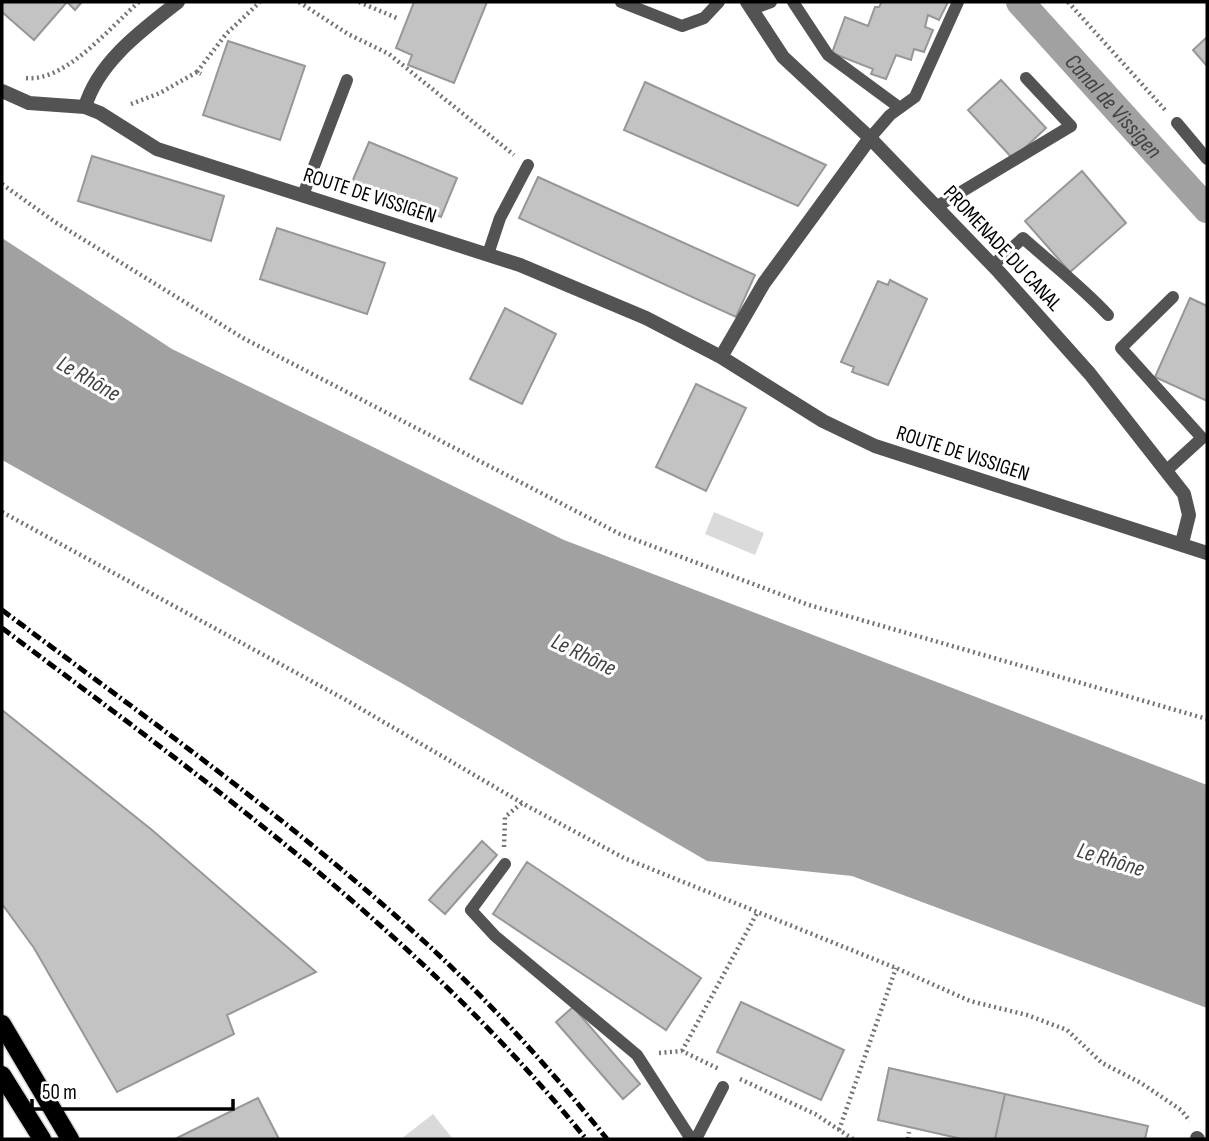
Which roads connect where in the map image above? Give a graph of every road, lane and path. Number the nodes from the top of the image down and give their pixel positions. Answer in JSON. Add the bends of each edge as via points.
{"nodes":[{"id":1,"x":139,"y":2,"type":"edge"},
{"id":2,"x":178,"y":2,"type":"edge"},
{"id":3,"x":260,"y":2,"type":"edge"},
{"id":4,"x":359,"y":2,"type":"edge"},
{"id":5,"x":621,"y":2,"type":"edge"},
{"id":6,"x":719,"y":2,"type":"edge"},
{"id":7,"x":771,"y":2,"type":"edge"},
{"id":8,"x":793,"y":2,"type":"edge"},
{"id":9,"x":958,"y":2,"type":"edge"},
{"id":10,"x":1068,"y":2,"type":"edge"},
{"id":11,"x":302,"y":3,"type":"edge"},
{"id":12,"x":749,"y":6,"type":"edge"},
{"id":13,"x":400,"y":19,"type":"dead end"},
{"id":14,"x":18,"y":77,"type":"dead end"},
{"id":15,"x":1026,"y":78,"type":"dead end"},
{"id":16,"x":347,"y":80,"type":"dead end"},
{"id":17,"x":2,"y":91,"type":"edge"},
{"id":18,"x":131,"y":104,"type":"dead end"},
{"id":19,"x":85,"y":107,"type":"junction"},
{"id":20,"x":900,"y":108,"type":"junction"},
{"id":21,"x":1177,"y":123,"type":"joint"},
{"id":22,"x":870,"y":138,"type":"junction"},
{"id":23,"x":1207,"y":159,"type":"edge"},
{"id":24,"x":523,"y":164,"type":"joint"},
{"id":25,"x":2,"y":184,"type":"edge"},
{"id":26,"x":303,"y":195,"type":"junction"},
{"id":27,"x":936,"y":207,"type":"junction"},
{"id":28,"x":488,"y":254,"type":"junction"},
{"id":29,"x":993,"y":265,"type":"junction"},
{"id":30,"x":1173,"y":297,"type":"dead end"},
{"id":31,"x":1108,"y":315,"type":"dead end"},
{"id":32,"x":721,"y":357,"type":"junction"},
{"id":33,"x":1167,"y":470,"type":"junction"},
{"id":34,"x":2,"y":512,"type":"edge"},
{"id":35,"x":1182,"y":543,"type":"junction"},
{"id":36,"x":1207,"y":554,"type":"edge"},
{"id":37,"x":1207,"y":719,"type":"edge"},
{"id":38,"x":522,"y":803,"type":"junction"},
{"id":39,"x":505,"y":864,"type":"joint"},
{"id":40,"x":757,"y":913,"type":"junction"},
{"id":41,"x":895,"y":968,"type":"junction"},
{"id":42,"x":2,"y":1024,"type":"edge"},
{"id":43,"x":682,"y":1051,"type":"junction"},
{"id":44,"x":637,"y":1055,"type":"junction"},
{"id":45,"x":2,"y":1075,"type":"edge"},
{"id":46,"x":723,"y":1087,"type":"dead end"},
{"id":47,"x":839,"y":1130,"type":"junction"},
{"id":48,"x":909,"y":1132,"type":"dead end"},
{"id":49,"x":1198,"y":1138,"type":"edge"},
{"id":50,"x":42,"y":1139,"type":"edge"},
{"id":51,"x":71,"y":1139,"type":"edge"},
{"id":52,"x":693,"y":1139,"type":"edge"},
{"id":53,"x":853,"y":1139,"type":"edge"},
{"id":54,"x":908,"y":1139,"type":"edge"}],
"edges":[{"from":1,"to":14,"type":"path","via":[[63,69],[37,79]]},
{"from":2,"to":19,"type":"street","via":[[108,64],[93,84]]},
{"from":3,"to":18,"type":"path","via":[[226,34],[199,73]]},
{"from":4,"to":13,"type":"path"},
{"from":5,"to":6,"type":"lane","via":[[681,26],[704,18]]},
{"from":7,"to":12,"type":"lane"},
{"from":8,"to":20,"type":"lane","via":[[828,55]]},
{"from":9,"to":20,"type":"lane","via":[[915,97]]},
{"from":10,"to":21,"type":"path"},
{"from":11,"to":24,"type":"path","via":[[389,54]]},
{"from":12,"to":22,"type":"street","name":"PROMENADE DU CANAL","via":[[783,57]]},
{"from":15,"to":27,"type":"lane","via":[[1071,126]]},
{"from":16,"to":26,"type":"lane"},
{"from":17,"to":19,"type":"street","name":"ROUTE DE VISSIGEN","via":[[29,103]]},
{"from":19,"to":26,"type":"street","name":"ROUTE DE VISSIGEN","via":[[157,149]]},
{"from":20,"to":22,"type":"lane"},
{"from":21,"to":23,"type":"lane"},
{"from":22,"to":27,"type":"street","name":"PROMENADE DU CANAL"},
{"from":22,"to":32,"type":"street","via":[[764,283]]},
{"from":24,"to":28,"type":"lane"},
{"from":25,"to":37,"type":"path","via":[[243,338],[620,534],[809,605]]},
{"from":26,"to":28,"type":"street","name":"ROUTE DE VISSIGEN"},
{"from":27,"to":29,"type":"street","name":"PROMENADE DU CANAL"},
{"from":28,"to":32,"type":"street","name":"ROUTE DE VISSIGEN","via":[[621,306]]},
{"from":29,"to":31,"type":"lane","via":[[1023,238]]},
{"from":29,"to":33,"type":"street","name":"PROMENADE DU CANAL"},
{"from":30,"to":33,"type":"lane","via":[[1121,348],[1202,438]]},
{"from":32,"to":35,"type":"street","name":"ROUTE DE VISSIGEN","via":[[823,421],[875,446]]},
{"from":33,"to":35,"type":"street","name":"PROMENADE DU CANAL","via":[[1188,505]]},
{"from":34,"to":38,"type":"path","via":[[346,699]]},
{"from":35,"to":36,"type":"street","name":"ROUTE DE VISSIGEN"},
{"from":38,"to":39,"type":"path","via":[[505,817]]},
{"from":38,"to":40,"type":"path","via":[[624,858]]},
{"from":39,"to":44,"type":"lane","via":[[471,909],[495,936]]},
{"from":40,"to":41,"type":"path"},
{"from":40,"to":43,"type":"path"},
{"from":41,"to":47,"type":"path"},
{"from":41,"to":49,"type":"path","via":[[970,1001],[1066,1030],[1102,1063],[1181,1110]]},
{"from":42,"to":51,"type":"main road"},
{"from":43,"to":44,"type":"path"},
{"from":43,"to":47,"type":"path","via":[[815,1114]]},
{"from":44,"to":52,"type":"lane"},
{"from":45,"to":50,"type":"main road"},
{"from":46,"to":52,"type":"lane"},
{"from":47,"to":53,"type":"path"},
{"from":48,"to":54,"type":"path"}]}
